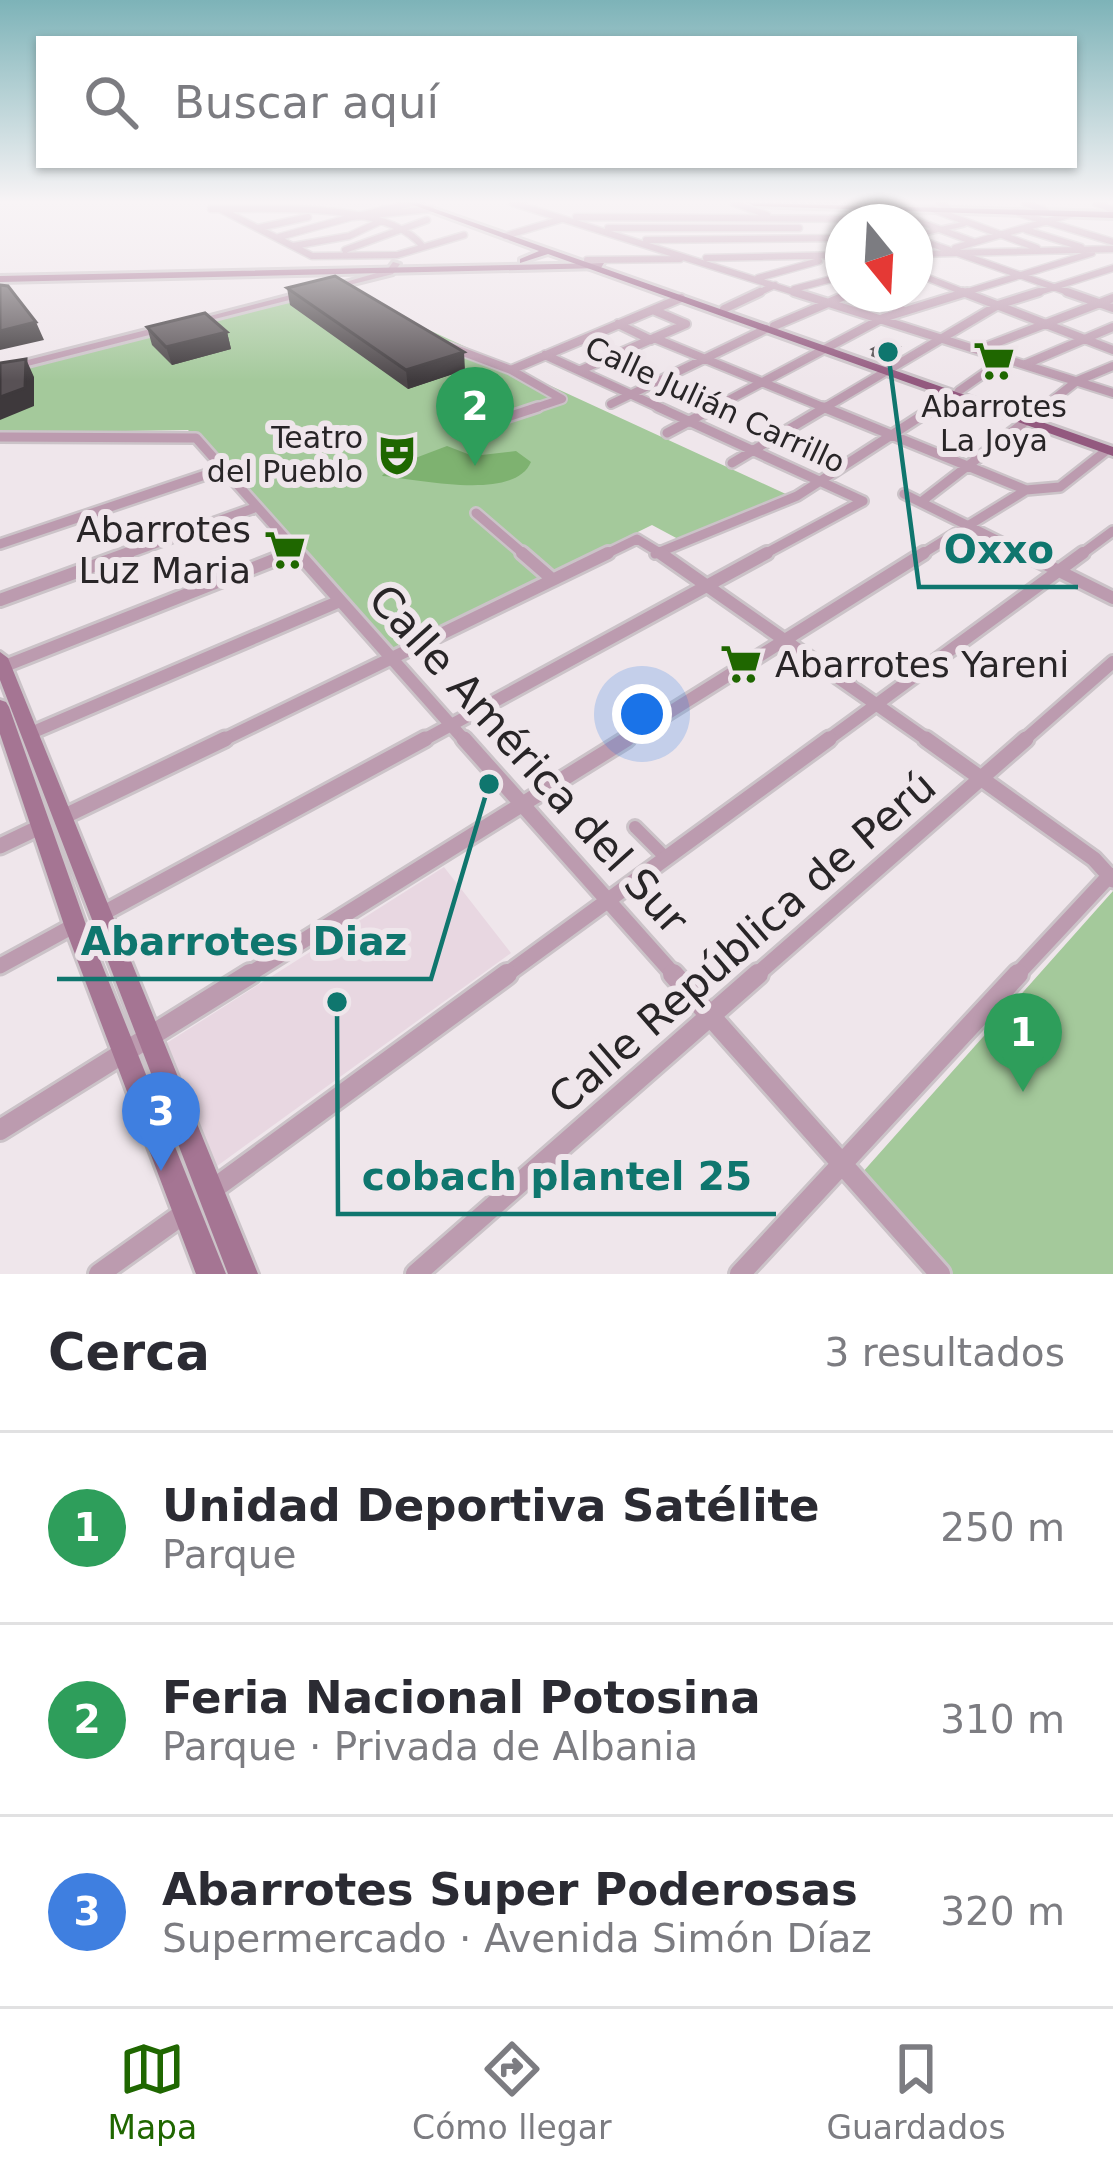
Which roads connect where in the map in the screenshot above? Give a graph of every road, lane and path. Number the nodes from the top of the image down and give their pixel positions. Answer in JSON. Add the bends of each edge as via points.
{"nodes":[{"id":1,"x":323,"y":262,"type":"edge"},
{"id":2,"x":332,"y":262,"type":"edge"},
{"id":3,"x":515,"y":262,"type":"edge"},
{"id":4,"x":588,"y":262,"type":"edge"},
{"id":5,"x":603,"y":262,"type":"edge"},
{"id":6,"x":653,"y":262,"type":"edge"},
{"id":7,"x":706,"y":262,"type":"edge"},
{"id":8,"x":812,"y":262,"type":"edge"},
{"id":9,"x":984,"y":262,"type":"edge"},
{"id":10,"x":1059,"y":262,"type":"edge"},
{"id":11,"x":592,"y":263,"type":"junction"},
{"id":12,"x":319,"y":264,"type":"junction"},
{"id":13,"x":502,"y":265,"type":"junction"},
{"id":14,"x":381,"y":267,"type":"junction"},
{"id":15,"x":395,"y":267,"type":"junction"},
{"id":16,"x":1111,"y":270,"type":"edge"},
{"id":17,"x":1016,"y":274,"type":"junction"},
{"id":18,"x":0,"y":276,"type":"edge"},
{"id":19,"x":628,"y":277,"type":"junction"},
{"id":20,"x":757,"y":278,"type":"junction"},
{"id":21,"x":933,"y":280,"type":"edge"},
{"id":22,"x":825,"y":281,"type":"edge"},
{"id":23,"x":338,"y":284,"type":"junction"},
{"id":24,"x":776,"y":285,"type":"junction"},
{"id":25,"x":1052,"y":287,"type":"junction"},
{"id":26,"x":792,"y":290,"type":"junction"},
{"id":27,"x":962,"y":292,"type":"junction"},
{"id":28,"x":358,"y":295,"type":"edge"},
{"id":29,"x":681,"y":298,"type":"junction"},
{"id":30,"x":1113,"y":298,"type":"edge"},
{"id":31,"x":825,"y":300,"type":"edge"},
{"id":32,"x":933,"y":301,"type":"edge"},
{"id":33,"x":825,"y":302,"type":"edge"},
{"id":34,"x":1099,"y":303,"type":"junction"},
{"id":35,"x":998,"y":305,"type":"junction"},
{"id":36,"x":1113,"y":308,"type":"edge"},
{"id":37,"x":724,"y":309,"type":"junction"},
{"id":38,"x":653,"y":310,"type":"junction"},
{"id":39,"x":864,"y":312,"type":"edge"},
{"id":40,"x":902,"y":312,"type":"edge"},
{"id":41,"x":883,"y":318,"type":"junction"},
{"id":42,"x":617,"y":324,"type":"junction"},
{"id":43,"x":1046,"y":324,"type":"junction"},
{"id":44,"x":770,"y":328,"type":"junction"},
{"id":45,"x":1113,"y":328,"type":"edge"},
{"id":46,"x":432,"y":337,"type":"edge"},
{"id":47,"x":943,"y":338,"type":"junction"},
{"id":48,"x":1084,"y":338,"type":"junction"},
{"id":49,"x":652,"y":339,"type":"junction"},
{"id":50,"x":828,"y":347,"type":"junction"},
{"id":51,"x":979,"y":350,"type":"junction"},
{"id":52,"x":1113,"y":350,"type":"edge"},
{"id":53,"x":545,"y":355,"type":"junction"},
{"id":54,"x":1006,"y":358,"type":"junction"},
{"id":55,"x":704,"y":359,"type":"junction"},
{"id":56,"x":1025,"y":364,"type":"junction"},
{"id":57,"x":1113,"y":365,"type":"edge"},
{"id":58,"x":0,"y":367,"type":"edge"},
{"id":59,"x":888,"y":369,"type":"junction"},
{"id":60,"x":511,"y":370,"type":"junction"},
{"id":61,"x":580,"y":370,"type":"junction"},
{"id":62,"x":1077,"y":381,"type":"junction"},
{"id":63,"x":762,"y":382,"type":"junction"},
{"id":64,"x":957,"y":393,"type":"junction"},
{"id":65,"x":1113,"y":393,"type":"edge"},
{"id":66,"x":632,"y":394,"type":"junction"},
{"id":67,"x":610,"y":404,"type":"dead end"},
{"id":68,"x":824,"y":407,"type":"junction"},
{"id":69,"x":1029,"y":418,"type":"junction"},
{"id":70,"x":691,"y":420,"type":"junction"},
{"id":71,"x":465,"y":431,"type":"dead end"},
{"id":72,"x":667,"y":433,"type":"dead end"},
{"id":73,"x":893,"y":435,"type":"junction"},
{"id":74,"x":0,"y":437,"type":"edge"},
{"id":75,"x":1112,"y":447,"type":"edge"},
{"id":76,"x":755,"y":448,"type":"junction"},
{"id":77,"x":732,"y":463,"type":"dead end"},
{"id":78,"x":970,"y":466,"type":"junction"},
{"id":79,"x":223,"y":469,"type":"junction"},
{"id":80,"x":823,"y":481,"type":"junction"},
{"id":81,"x":1026,"y":490,"type":"junction"},
{"id":82,"x":904,"y":494,"type":"dead end"},
{"id":83,"x":921,"y":502,"type":"junction"},
{"id":84,"x":257,"y":507,"type":"junction"},
{"id":85,"x":476,"y":513,"type":"dead end"},
{"id":86,"x":969,"y":525,"type":"junction"},
{"id":87,"x":1113,"y":530,"type":"edge"},
{"id":88,"x":0,"y":544,"type":"edge"},
{"id":89,"x":296,"y":551,"type":"junction"},
{"id":90,"x":655,"y":552,"type":"junction"},
{"id":91,"x":1058,"y":570,"type":"junction"},
{"id":92,"x":552,"y":579,"type":"junction"},
{"id":93,"x":710,"y":587,"type":"junction"},
{"id":94,"x":1113,"y":598,"type":"edge"},
{"id":95,"x":0,"y":600,"type":"edge"},
{"id":96,"x":340,"y":601,"type":"junction"},
{"id":97,"x":784,"y":639,"type":"junction"},
{"id":98,"x":391,"y":658,"type":"junction"},
{"id":99,"x":1113,"y":662,"type":"edge"},
{"id":100,"x":1,"y":664,"type":"edge"},
{"id":101,"x":876,"y":704,"type":"junction"},
{"id":102,"x":0,"y":707,"type":"edge"},
{"id":103,"x":450,"y":724,"type":"junction"},
{"id":104,"x":14,"y":741,"type":"edge"},
{"id":105,"x":983,"y":779,"type":"junction"},
{"id":106,"x":521,"y":804,"type":"junction"},
{"id":107,"x":52,"y":821,"type":"junction"},
{"id":108,"x":635,"y":827,"type":"dead end"},
{"id":109,"x":0,"y":846,"type":"edge"},
{"id":110,"x":664,"y":856,"type":"junction"},
{"id":111,"x":1112,"y":873,"type":"edge"},
{"id":112,"x":605,"y":898,"type":"junction"},
{"id":113,"x":87,"y":920,"type":"junction"},
{"id":114,"x":0,"y":967,"type":"edge"},
{"id":115,"x":710,"y":1016,"type":"junction"},
{"id":116,"x":148,"y":1038,"type":"junction"},
{"id":117,"x":124,"y":1053,"type":"junction"},
{"id":118,"x":0,"y":1130,"type":"edge"},
{"id":119,"x":841,"y":1163,"type":"junction"},
{"id":120,"x":211,"y":1191,"type":"junction"},
{"id":121,"x":187,"y":1211,"type":"junction"},
{"id":122,"x":99,"y":1274,"type":"edge"},
{"id":123,"x":211,"y":1274,"type":"edge"},
{"id":124,"x":244,"y":1274,"type":"edge"},
{"id":125,"x":416,"y":1274,"type":"edge"},
{"id":126,"x":740,"y":1274,"type":"edge"},
{"id":127,"x":940,"y":1274,"type":"edge"}],
"edges":[{"from":1,"to":12,"type":"street"},
{"from":2,"to":12,"type":"street"},
{"from":3,"to":13,"type":"main road"},
{"from":4,"to":11,"type":"main road"},
{"from":5,"to":11,"type":"street"},
{"from":6,"to":11,"type":"street"},
{"from":7,"to":20,"type":"street"},
{"from":8,"to":20,"type":"street"},
{"from":9,"to":17,"type":"street"},
{"from":10,"to":17,"type":"street"},
{"from":11,"to":13,"type":"main road"},
{"from":11,"to":19,"type":"main road"},
{"from":12,"to":14,"type":"main road"},
{"from":12,"to":18,"type":"main road"},
{"from":13,"to":15,"type":"main road"},
{"from":14,"to":15,"type":"main road"},
{"from":14,"to":23,"type":"street"},
{"from":15,"to":23,"type":"street"},
{"from":16,"to":25,"type":"street"},
{"from":17,"to":25,"type":"street"},
{"from":17,"to":27,"type":"street"},
{"from":19,"to":29,"type":"main road"},
{"from":19,"to":37,"type":"main road"},
{"from":20,"to":24,"type":"street"},
{"from":21,"to":27,"type":"street"},
{"from":22,"to":26,"type":"street"},
{"from":23,"to":28,"type":"street"},
{"from":23,"to":58,"type":"street"},
{"from":24,"to":26,"type":"street"},
{"from":24,"to":37,"type":"street"},
{"from":25,"to":34,"type":"street"},
{"from":25,"to":35,"type":"street"},
{"from":26,"to":31,"type":"street"},
{"from":27,"to":32,"type":"street"},
{"from":27,"to":35,"type":"street"},
{"from":29,"to":38,"type":"street"},
{"from":29,"to":44,"type":"main road"},
{"from":30,"to":34,"type":"street"},
{"from":33,"to":44,"type":"street"},
{"from":34,"to":36,"type":"street"},
{"from":34,"to":43,"type":"street"},
{"from":35,"to":43,"type":"street"},
{"from":35,"to":47,"type":"street"},
{"from":37,"to":44,"type":"main road"},
{"from":38,"to":42,"type":"street"},
{"from":38,"to":49,"type":"street","via":[[686,324]]},
{"from":39,"to":41,"type":"street"},
{"from":40,"to":41,"type":"street"},
{"from":41,"to":47,"type":"street"},
{"from":41,"to":50,"type":"street"},
{"from":42,"to":49,"type":"street"},
{"from":42,"to":53,"type":"street"},
{"from":43,"to":48,"type":"street"},
{"from":43,"to":51,"type":"street"},
{"from":44,"to":50,"type":"main road"},
{"from":44,"to":55,"type":"street"},
{"from":45,"to":48,"type":"street"},
{"from":46,"to":60,"type":"street"},
{"from":47,"to":51,"type":"street"},
{"from":47,"to":59,"type":"street"},
{"from":48,"to":52,"type":"street"},
{"from":48,"to":56,"type":"street"},
{"from":49,"to":55,"type":"street"},
{"from":49,"to":61,"type":"street"},
{"from":50,"to":59,"type":"main road"},
{"from":50,"to":63,"type":"street"},
{"from":51,"to":54,"type":"street"},
{"from":53,"to":60,"type":"street"},
{"from":53,"to":61,"type":"street","name":"Calle Julián Carrillo"},
{"from":54,"to":56,"type":"street"},
{"from":54,"to":64,"type":"street"},
{"from":55,"to":63,"type":"street"},
{"from":55,"to":66,"type":"street"},
{"from":56,"to":62,"type":"street"},
{"from":57,"to":62,"type":"street"},
{"from":59,"to":64,"type":"main road"},
{"from":59,"to":68,"type":"street"},
{"from":60,"to":71,"type":"street","via":[[562,399]]},
{"from":61,"to":66,"type":"street","name":"Calle Julián Carrillo"},
{"from":62,"to":65,"type":"street"},
{"from":62,"to":69,"type":"street"},
{"from":63,"to":68,"type":"street"},
{"from":63,"to":70,"type":"street"},
{"from":64,"to":69,"type":"main road"},
{"from":64,"to":73,"type":"street"},
{"from":66,"to":67,"type":"street"},
{"from":66,"to":70,"type":"street","name":"Calle Julián Carrillo"},
{"from":68,"to":73,"type":"street"},
{"from":68,"to":76,"type":"street"},
{"from":69,"to":75,"type":"main road"},
{"from":69,"to":78,"type":"street"},
{"from":70,"to":72,"type":"street"},
{"from":70,"to":76,"type":"street","name":"Calle Julián Carrillo"},
{"from":73,"to":78,"type":"street"},
{"from":73,"to":80,"type":"street"},
{"from":74,"to":79,"type":"street","name":"Calle América del Sur","via":[[188,435]]},
{"from":75,"to":81,"type":"street","via":[[1060,487]]},
{"from":76,"to":77,"type":"street"},
{"from":76,"to":80,"type":"street","name":"Calle Julián Carrillo"},
{"from":78,"to":81,"type":"street"},
{"from":78,"to":83,"type":"street"},
{"from":79,"to":84,"type":"street","name":"Calle América del Sur"},
{"from":79,"to":88,"type":"street"},
{"from":80,"to":90,"type":"street"},
{"from":80,"to":93,"type":"street","name":"Calle Julián Carrillo","via":[[863,501]]},
{"from":81,"to":86,"type":"street"},
{"from":82,"to":83,"type":"street"},
{"from":83,"to":86,"type":"street"},
{"from":84,"to":89,"type":"street","name":"Calle América del Sur"},
{"from":84,"to":95,"type":"street"},
{"from":85,"to":92,"type":"street"},
{"from":86,"to":91,"type":"street"},
{"from":86,"to":97,"type":"street"},
{"from":87,"to":91,"type":"street"},
{"from":89,"to":96,"type":"street","name":"Calle América del Sur"},
{"from":89,"to":100,"type":"street"},
{"from":90,"to":92,"type":"street","via":[[637,539]]},
{"from":90,"to":93,"type":"street"},
{"from":91,"to":94,"type":"street"},
{"from":91,"to":101,"type":"street"},
{"from":92,"to":98,"type":"street"},
{"from":93,"to":97,"type":"street"},
{"from":93,"to":103,"type":"street"},
{"from":96,"to":98,"type":"street","name":"Calle América del Sur"},
{"from":96,"to":104,"type":"street"},
{"from":97,"to":101,"type":"street"},
{"from":97,"to":106,"type":"street"},
{"from":98,"to":103,"type":"street","name":"Calle América del Sur"},
{"from":98,"to":107,"type":"street"},
{"from":99,"to":105,"type":"street","name":"Calle República de Perú"},
{"from":100,"to":104,"type":"main road"},
{"from":101,"to":105,"type":"street"},
{"from":101,"to":110,"type":"street"},
{"from":102,"to":104,"type":"main road"},
{"from":103,"to":106,"type":"street","name":"Calle América del Sur"},
{"from":103,"to":113,"type":"street"},
{"from":104,"to":107,"type":"main road"},
{"from":105,"to":111,"type":"street"},
{"from":105,"to":115,"type":"street","name":"Calle República de Perú"},
{"from":106,"to":112,"type":"street","name":"Calle América del Sur"},
{"from":106,"to":116,"type":"street"},
{"from":107,"to":109,"type":"street"},
{"from":107,"to":113,"type":"main road"},
{"from":108,"to":110,"type":"street"},
{"from":110,"to":112,"type":"street"},
{"from":111,"to":119,"type":"street"},
{"from":112,"to":115,"type":"street","name":"Calle América del Sur"},
{"from":112,"to":120,"type":"street"},
{"from":113,"to":114,"type":"street"},
{"from":113,"to":116,"type":"main road"},
{"from":113,"to":117,"type":"main road"},
{"from":115,"to":119,"type":"street","name":"Calle América del Sur"},
{"from":115,"to":125,"type":"street","name":"Calle República de Perú"},
{"from":116,"to":117,"type":"street"},
{"from":116,"to":120,"type":"main road"},
{"from":117,"to":118,"type":"street"},
{"from":117,"to":121,"type":"main road"},
{"from":119,"to":126,"type":"street"},
{"from":119,"to":127,"type":"street","name":"Calle América del Sur"},
{"from":120,"to":124,"type":"main road"},
{"from":121,"to":122,"type":"street"},
{"from":121,"to":123,"type":"main road"}]}
